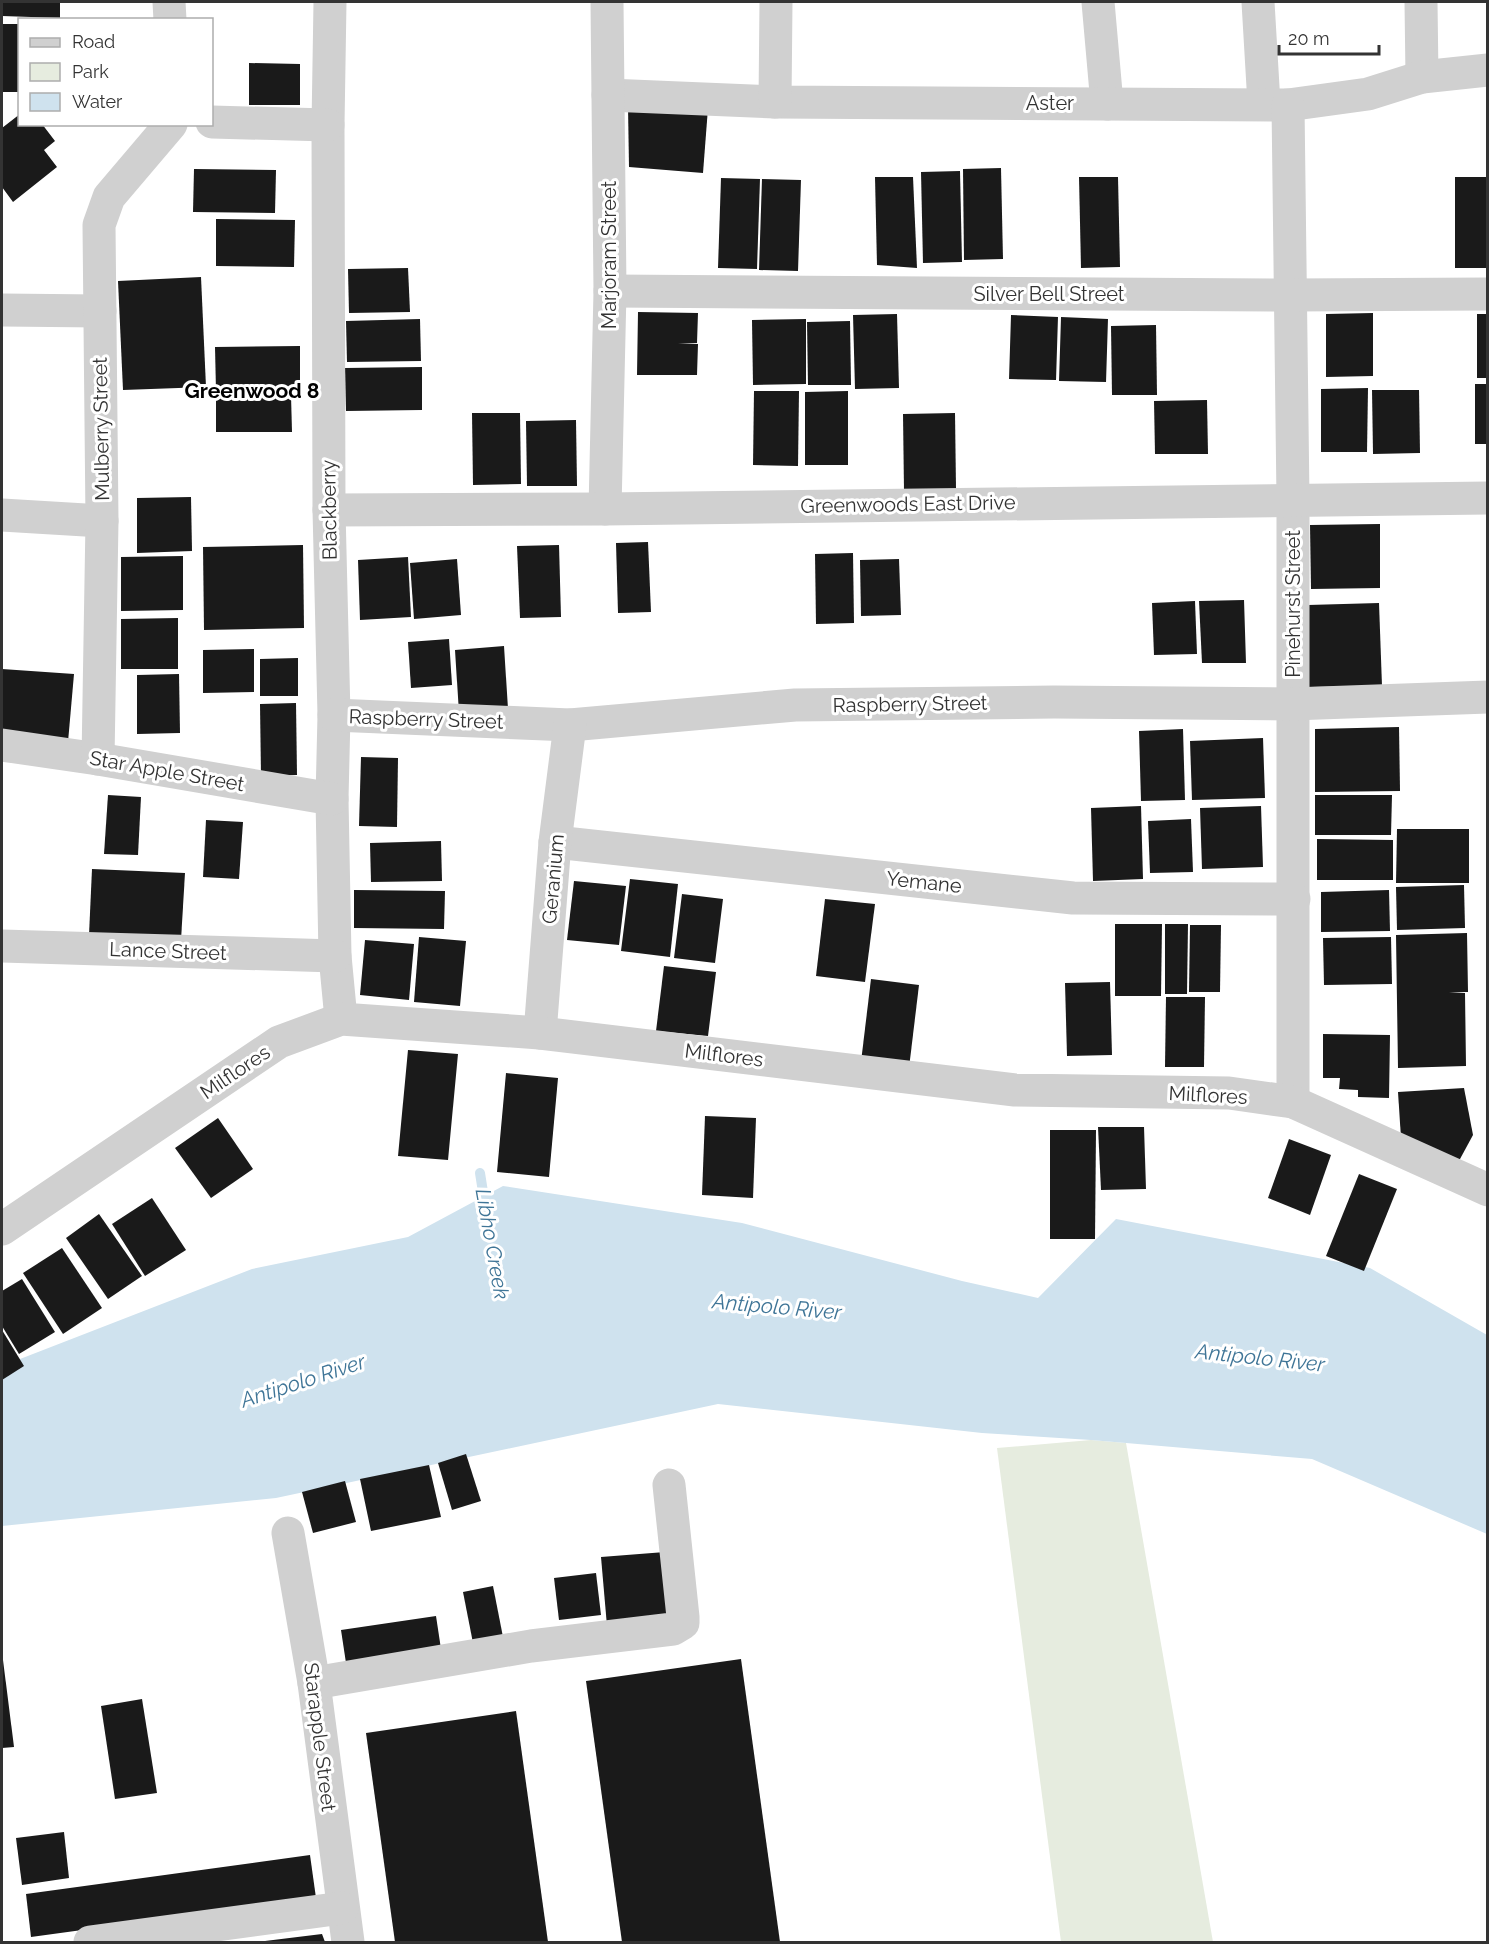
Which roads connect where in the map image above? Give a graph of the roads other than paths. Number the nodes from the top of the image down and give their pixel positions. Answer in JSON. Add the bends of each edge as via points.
{"nodes":[{"id":1,"x":169,"y":2,"type":"edge"},
{"id":2,"x":330,"y":2,"type":"edge"},
{"id":3,"x":607,"y":2,"type":"edge"},
{"id":4,"x":776,"y":2,"type":"edge"},
{"id":5,"x":1098,"y":2,"type":"edge"},
{"id":6,"x":1258,"y":2,"type":"edge"},
{"id":7,"x":1420,"y":2,"type":"edge"},
{"id":8,"x":170,"y":18,"type":"edge"},
{"id":9,"x":1488,"y":70,"type":"edge"},
{"id":10,"x":1422,"y":77,"type":"junction"},
{"id":11,"x":608,"y":95,"type":"junction"},
{"id":12,"x":775,"y":102,"type":"junction"},
{"id":13,"x":1107,"y":104,"type":"junction"},
{"id":14,"x":1276,"y":104,"type":"junction"},
{"id":15,"x":213,"y":122,"type":"edge"},
{"id":16,"x":328,"y":125,"type":"junction"},
{"id":17,"x":169,"y":126,"type":"edge"},
{"id":18,"x":610,"y":291,"type":"junction"},
{"id":19,"x":1488,"y":294,"type":"edge"},
{"id":20,"x":1291,"y":295,"type":"junction"},
{"id":21,"x":2,"y":310,"type":"edge"},
{"id":22,"x":100,"y":311,"type":"junction"},
{"id":23,"x":1488,"y":498,"type":"edge"},
{"id":24,"x":1293,"y":499,"type":"junction"},
{"id":25,"x":605,"y":509,"type":"junction"},
{"id":26,"x":329,"y":510,"type":"junction"},
{"id":27,"x":2,"y":515,"type":"edge"},
{"id":28,"x":102,"y":521,"type":"junction"},
{"id":29,"x":1488,"y":697,"type":"edge"},
{"id":30,"x":1292,"y":704,"type":"junction"},
{"id":31,"x":334,"y":715,"type":"junction"},
{"id":32,"x":570,"y":725,"type":"junction"},
{"id":33,"x":2,"y":745,"type":"edge"},
{"id":34,"x":98,"y":759,"type":"junction"},
{"id":35,"x":332,"y":799,"type":"junction"},
{"id":36,"x":555,"y":842,"type":"junction"},
{"id":37,"x":1294,"y":899,"type":"junction"},
{"id":38,"x":2,"y":946,"type":"edge"},
{"id":39,"x":335,"y":956,"type":"junction"},
{"id":40,"x":341,"y":1019,"type":"junction"},
{"id":41,"x":540,"y":1033,"type":"junction"},
{"id":42,"x":1293,"y":1102,"type":"junction"},
{"id":43,"x":1488,"y":1190,"type":"edge"},
{"id":44,"x":2,"y":1228,"type":"edge"},
{"id":45,"x":669,"y":1485,"type":"dead end"},
{"id":46,"x":288,"y":1533,"type":"dead end"},
{"id":47,"x":314,"y":1683,"type":"junction"},
{"id":48,"x":342,"y":1908,"type":"junction"},
{"id":49,"x":90,"y":1942,"type":"edge"},
{"id":50,"x":348,"y":1942,"type":"edge"}],
"edges":[{"from":1,"to":8,"type":"street"},
{"from":2,"to":16,"type":"street","name":"Blackberry"},
{"from":3,"to":11,"type":"street","name":"Marjoram Street"},
{"from":4,"to":12,"type":"street"},
{"from":5,"to":13,"type":"street"},
{"from":6,"to":14,"type":"street","name":"Pinehurst Street"},
{"from":7,"to":10,"type":"street"},
{"from":9,"to":10,"type":"street","name":"Aster"},
{"from":10,"to":14,"type":"street","name":"Aster","via":[[1368,94]]},
{"from":11,"to":12,"type":"street","name":"Aster"},
{"from":11,"to":18,"type":"street","name":"Marjoram Street"},
{"from":12,"to":13,"type":"street","name":"Aster"},
{"from":13,"to":14,"type":"street","name":"Aster"},
{"from":14,"to":20,"type":"street","name":"Pinehurst Street"},
{"from":15,"to":16,"type":"street"},
{"from":16,"to":26,"type":"street","name":"Blackberry"},
{"from":17,"to":22,"type":"street","name":"Mulberry Street","via":[[109,197],[99,225]]},
{"from":18,"to":20,"type":"street","name":"Silver Bell Street"},
{"from":18,"to":25,"type":"street","name":"Marjoram Street"},
{"from":19,"to":20,"type":"street","name":"Silver Bell Street"},
{"from":20,"to":24,"type":"street","name":"Pinehurst Street"},
{"from":21,"to":22,"type":"street"},
{"from":22,"to":28,"type":"street","name":"Mulberry Street"},
{"from":23,"to":24,"type":"street","name":"Greenwoods East Drive"},
{"from":24,"to":25,"type":"street","name":"Greenwoods East Drive"},
{"from":24,"to":30,"type":"street","name":"Pinehurst Street"},
{"from":25,"to":26,"type":"street","name":"Greenwoods East Drive"},
{"from":26,"to":31,"type":"street","name":"Blackberry"},
{"from":27,"to":28,"type":"street"},
{"from":28,"to":34,"type":"street","name":"Mulberry Street"},
{"from":29,"to":30,"type":"street","name":"Raspberry Street"},
{"from":30,"to":32,"type":"street","name":"Raspberry Street","via":[[795,705]]},
{"from":30,"to":37,"type":"street","name":"Pinehurst Street"},
{"from":31,"to":32,"type":"street","name":"Raspberry Street"},
{"from":31,"to":35,"type":"street","name":"Blackberry"},
{"from":32,"to":36,"type":"street","name":"Geranium"},
{"from":33,"to":34,"type":"street","name":"Star Apple Street"},
{"from":34,"to":35,"type":"street","name":"Star Apple Street"},
{"from":35,"to":39,"type":"street","name":"Blackberry"},
{"from":36,"to":37,"type":"street","name":"Yemane","via":[[1073,898]]},
{"from":36,"to":41,"type":"street","name":"Geranium"},
{"from":37,"to":42,"type":"street","name":"Pinehurst Street"},
{"from":38,"to":39,"type":"street","name":"Lance Street"},
{"from":39,"to":40,"type":"street","name":"Blackberry"},
{"from":40,"to":41,"type":"street","name":"Milflores"},
{"from":40,"to":44,"type":"street","name":"Milflores","via":[[279,1042]]},
{"from":41,"to":42,"type":"street","name":"Milflores","via":[[1015,1090],[1229,1093]]},
{"from":42,"to":43,"type":"street","name":"Milflores"},
{"from":45,"to":47,"type":"street","via":[[683,1617],[682,1623],[673,1629],[531,1646]]},
{"from":46,"to":47,"type":"street","name":"Starapple Street"},
{"from":47,"to":48,"type":"street","name":"Starapple Street"},
{"from":48,"to":49,"type":"street"},
{"from":48,"to":50,"type":"street","name":"Starapple Street"}]}
